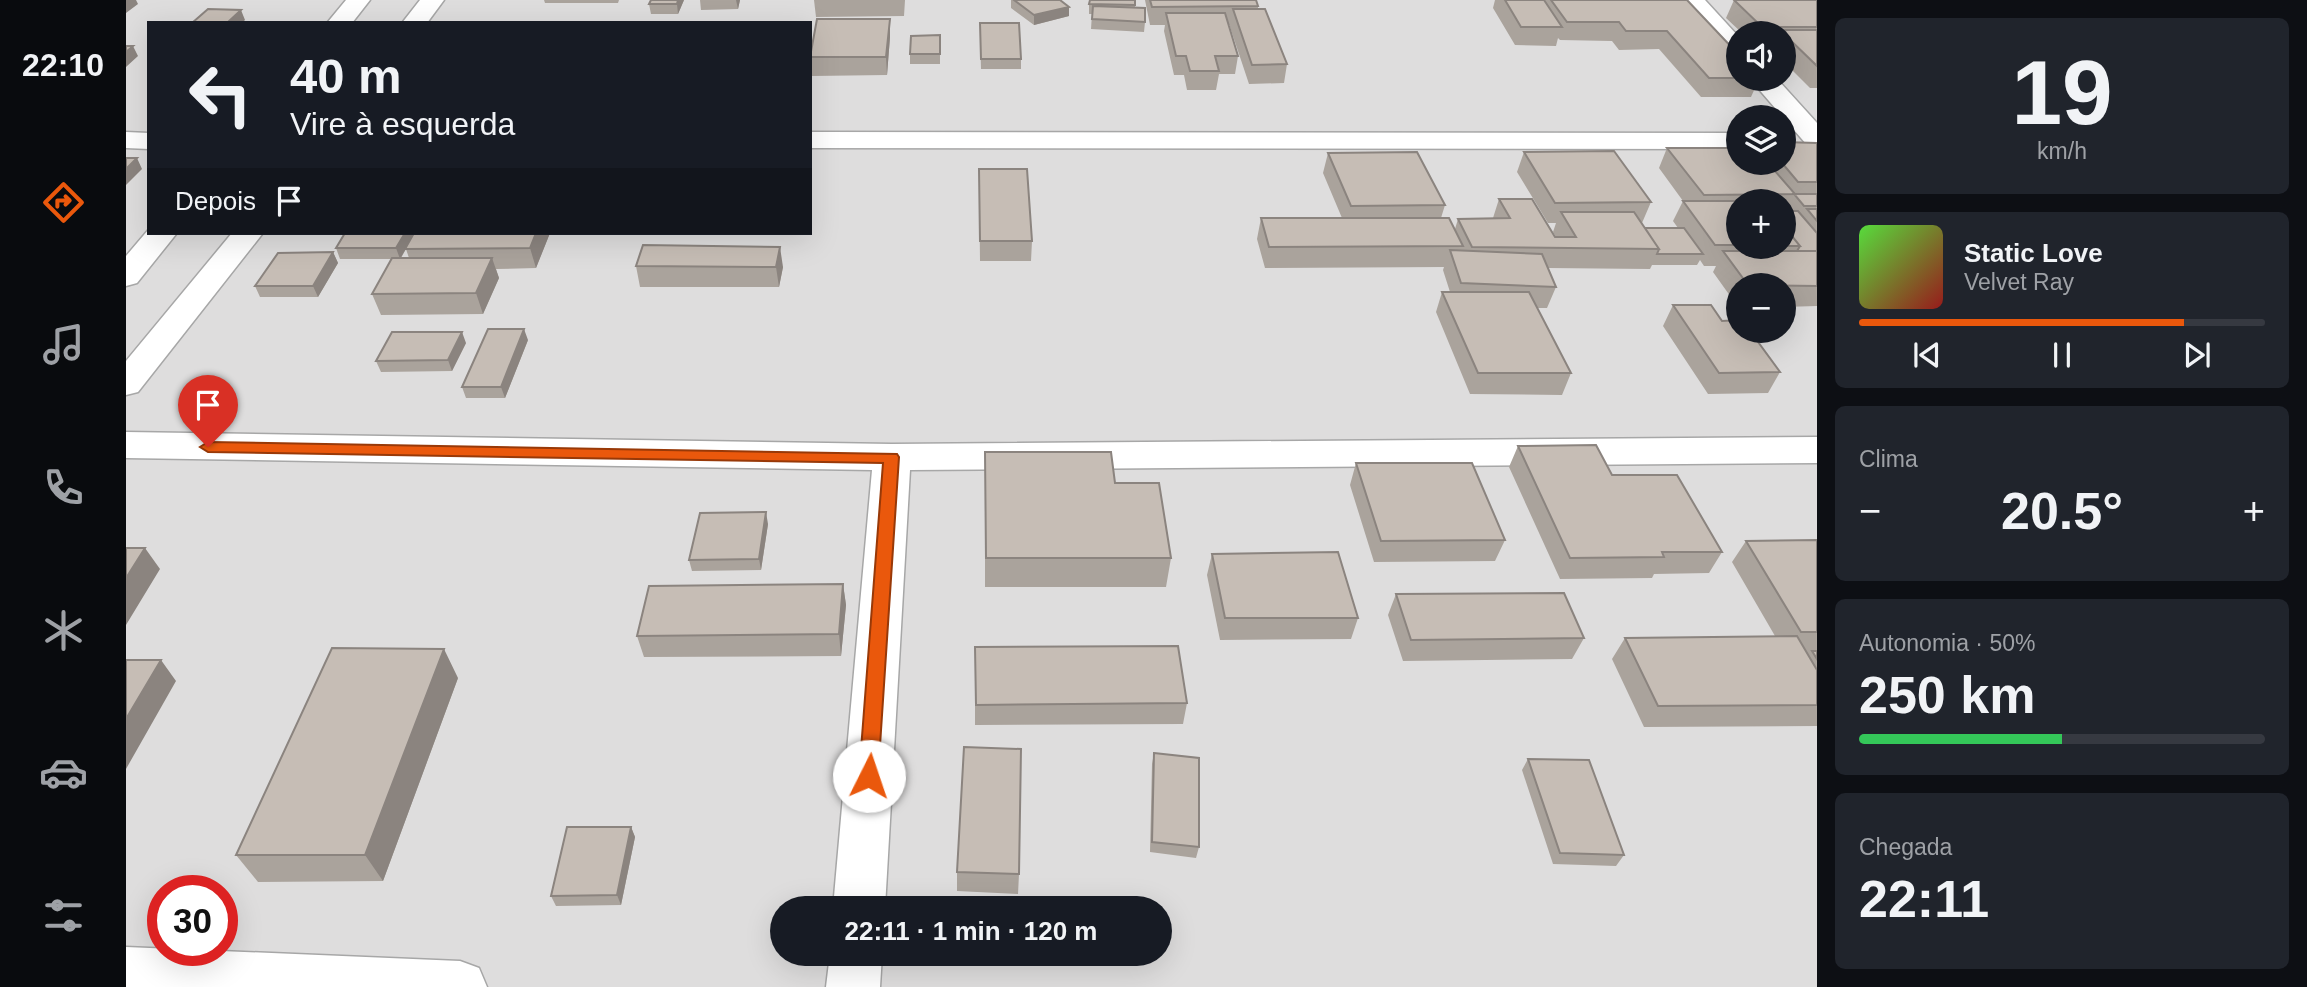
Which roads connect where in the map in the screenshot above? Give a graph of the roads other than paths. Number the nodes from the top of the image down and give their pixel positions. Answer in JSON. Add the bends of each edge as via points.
{"nodes":[{"id":1,"x":358,"y":0,"type":"edge"},
{"id":2,"x":432,"y":0,"type":"edge"},
{"id":3,"x":1692,"y":0,"type":"edge"},
{"id":4,"x":341,"y":21,"type":"edge"},
{"id":5,"x":416,"y":21,"type":"edge"},
{"id":6,"x":1726,"y":38,"type":"edge"},
{"id":7,"x":1774,"y":91,"type":"edge"},
{"id":8,"x":126,"y":140,"type":"edge"},
{"id":9,"x":812,"y":140,"type":"edge"},
{"id":10,"x":1817,"y":140,"type":"edge"},
{"id":11,"x":147,"y":141,"type":"edge"},
{"id":12,"x":1726,"y":141,"type":"edge"},
{"id":13,"x":1796,"y":141,"type":"edge"},
{"id":14,"x":160,"y":235,"type":"edge"},
{"id":15,"x":246,"y":235,"type":"edge"},
{"id":16,"x":126,"y":276,"type":"edge"},
{"id":17,"x":126,"y":384,"type":"edge"},
{"id":18,"x":126,"y":445,"type":"edge"},
{"id":19,"x":1817,"y":450,"type":"edge"},
{"id":20,"x":892,"y":457,"type":"junction"},
{"id":21,"x":860,"y":896,"type":"edge"},
{"id":22,"x":855,"y":966,"type":"edge"},
{"id":23,"x":126,"y":973,"type":"edge"},
{"id":24,"x":460,"y":987,"type":"edge"},
{"id":25,"x":853,"y":987,"type":"edge"}],
"edges":[{"from":1,"to":4,"type":"street"},
{"from":2,"to":5,"type":"street"},
{"from":3,"to":6,"type":"street"},
{"from":7,"to":10,"type":"street"},
{"from":8,"to":11,"type":"street"},
{"from":9,"to":12,"type":"street"},
{"from":10,"to":13,"type":"street"},
{"from":14,"to":16,"type":"street"},
{"from":15,"to":17,"type":"street"},
{"from":18,"to":20,"type":"street"},
{"from":19,"to":20,"type":"street"},
{"from":20,"to":21,"type":"street"},
{"from":22,"to":25,"type":"street"},
{"from":23,"to":24,"type":"street"}]}
